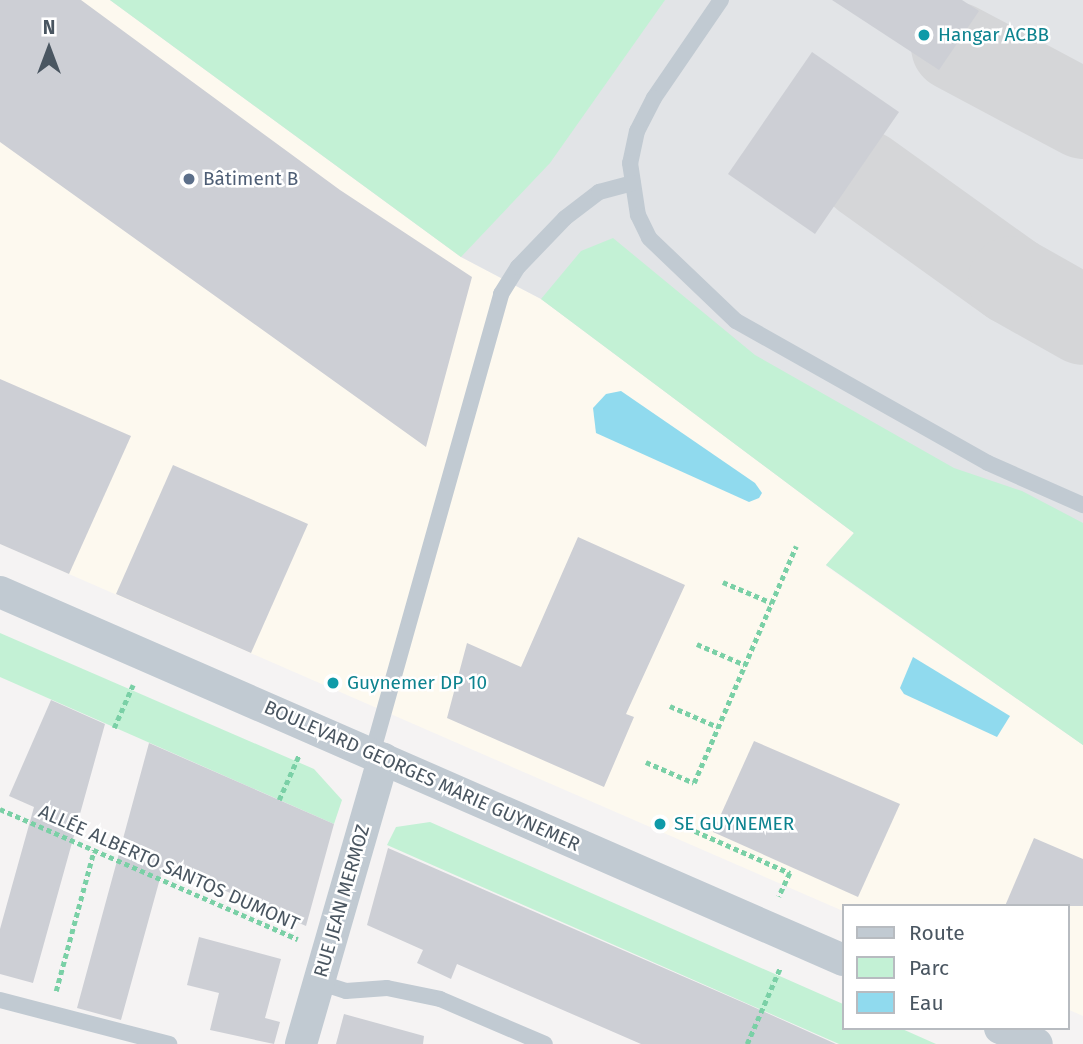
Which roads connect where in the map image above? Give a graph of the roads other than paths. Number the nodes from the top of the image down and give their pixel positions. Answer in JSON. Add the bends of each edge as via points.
{"nodes":[{"id":1,"x":721,"y":0,"type":"edge"},
{"id":2,"x":633,"y":183,"type":"junction"},
{"id":3,"x":1083,"y":505,"type":"edge"},
{"id":4,"x":0,"y":592,"type":"edge"},
{"id":5,"x":378,"y":756,"type":"junction"},
{"id":6,"x":842,"y":960,"type":"edge"},
{"id":7,"x":318,"y":982,"type":"junction"},
{"id":8,"x":0,"y":1000,"type":"edge"},
{"id":9,"x":1003,"y":1030,"type":"edge"},
{"id":10,"x":169,"y":1044,"type":"edge"},
{"id":11,"x":301,"y":1044,"type":"edge"},
{"id":12,"x":545,"y":1044,"type":"edge"},
{"id":13,"x":1037,"y":1044,"type":"edge"}],
"edges":[{"from":1,"to":2,"type":"lane","via":[[654,98],[638,131],[630,163]]},
{"from":2,"to":3,"type":"lane","via":[[638,215],[649,238],[736,321],[988,463]]},
{"from":2,"to":5,"type":"lane","via":[[599,192],[565,218],[518,267],[501,294]]},
{"from":4,"to":5,"type":"street","name":"BOULEVARD GEORGES MARIE GUYNEMER"},
{"from":5,"to":6,"type":"street","name":"BOULEVARD GEORGES MARIE GUYNEMER"},
{"from":5,"to":7,"type":"street","name":"RUE JEAN MERMOZ"},
{"from":7,"to":11,"type":"street","name":"RUE JEAN MERMOZ"},
{"from":7,"to":12,"type":"lane","via":[[346,991],[387,988],[440,999]]},
{"from":8,"to":10,"type":"lane"},
{"from":9,"to":13,"type":"street"}]}
